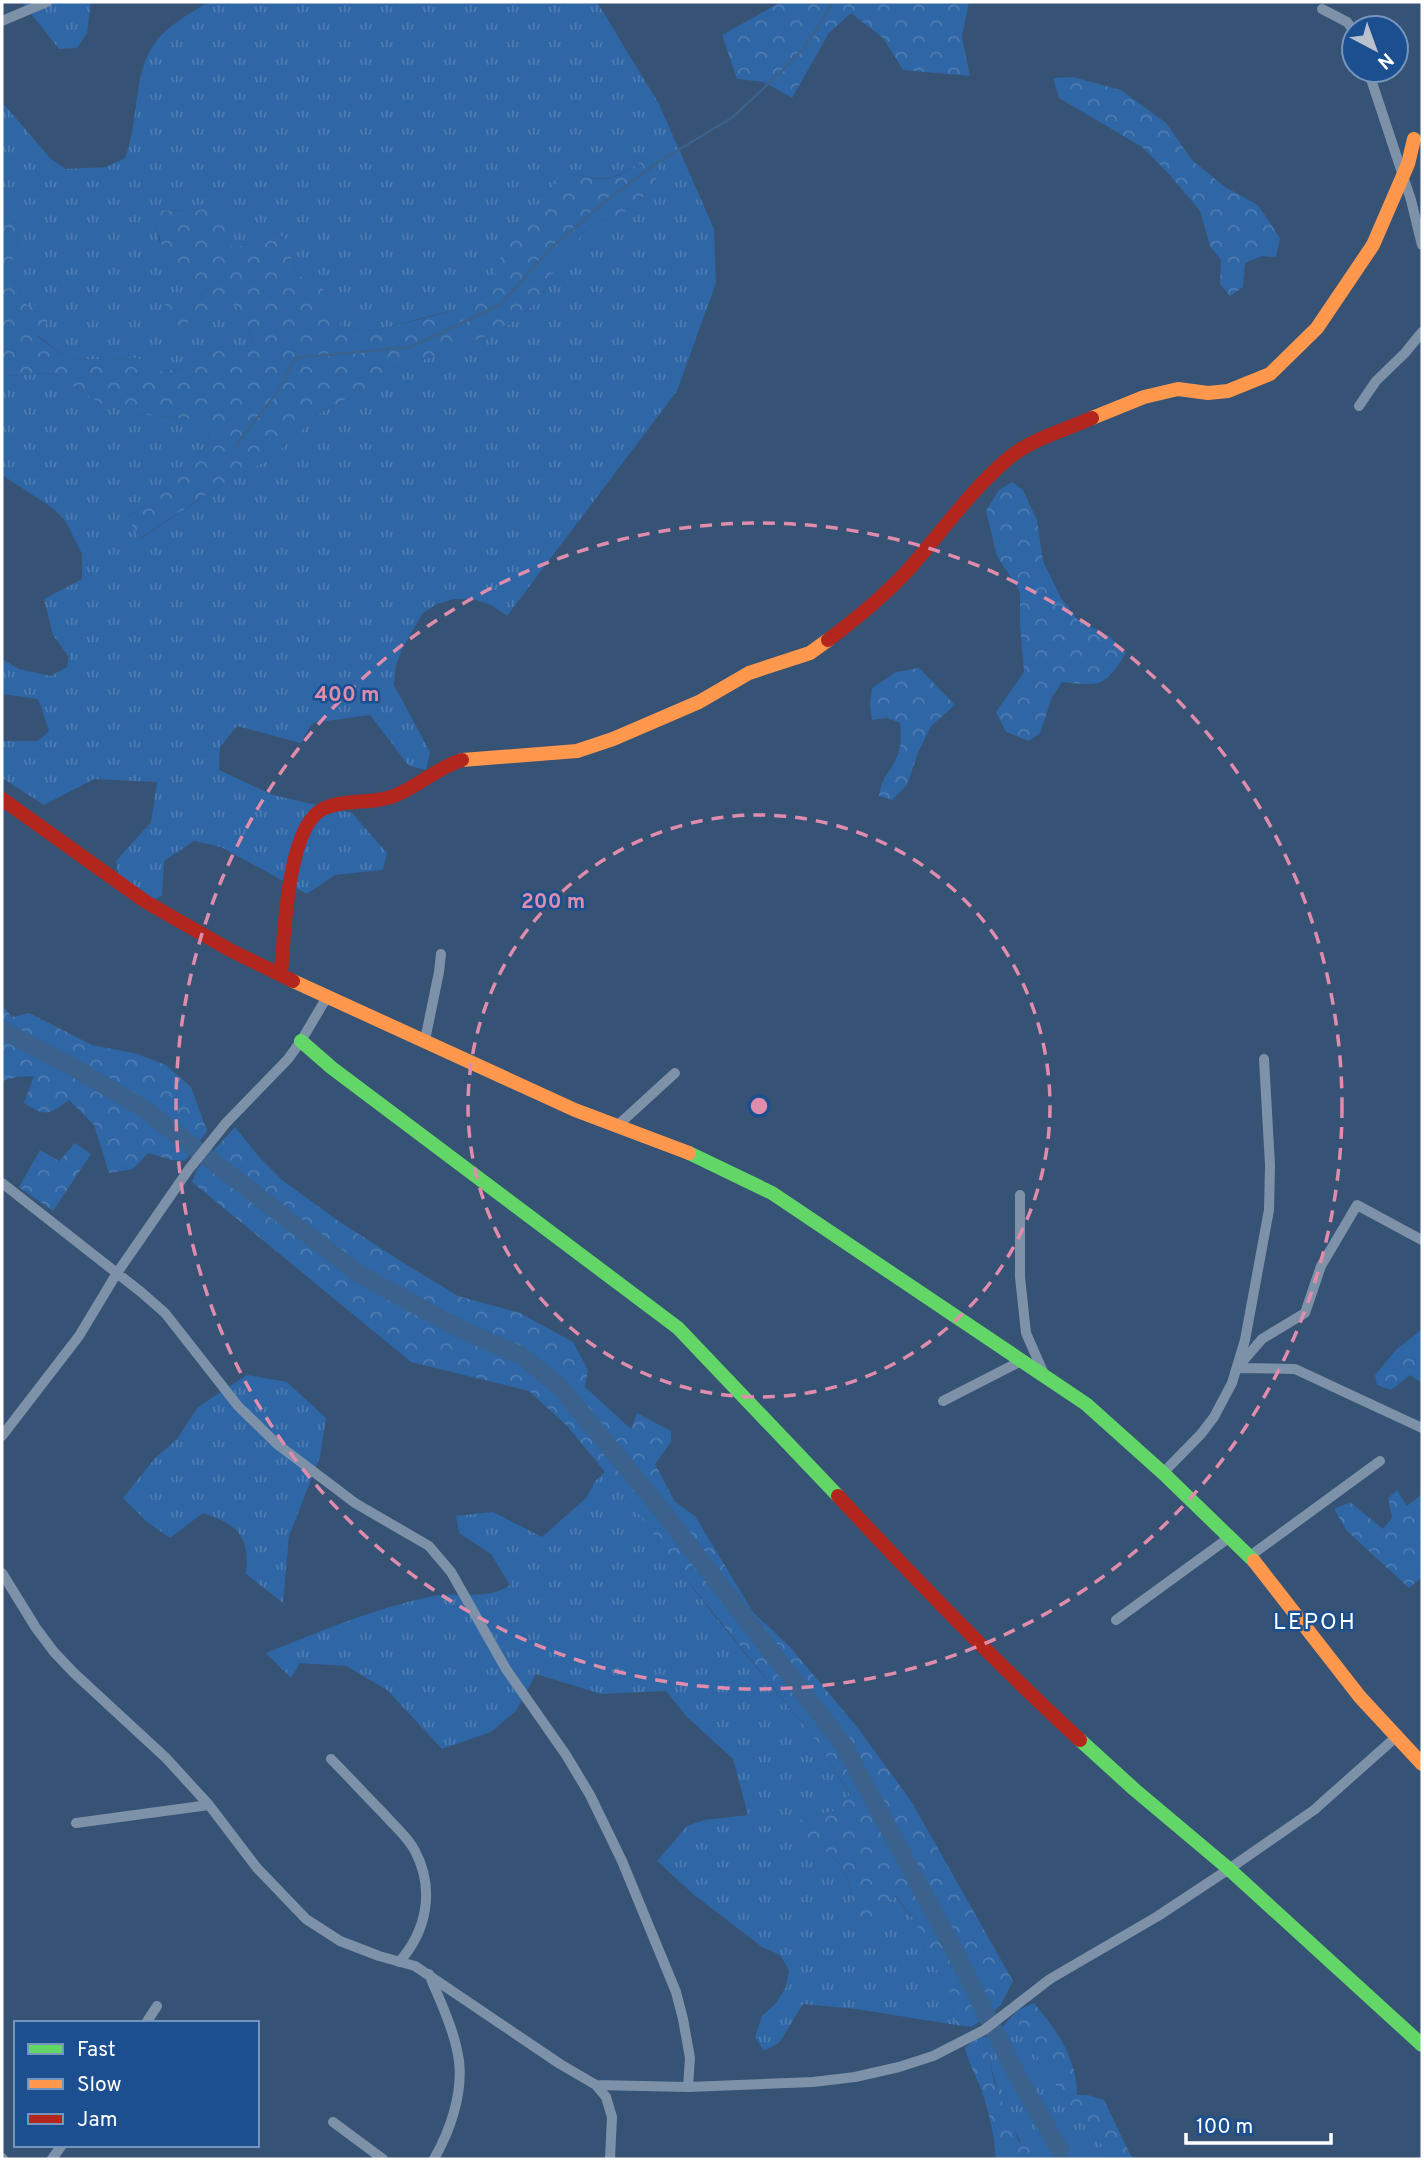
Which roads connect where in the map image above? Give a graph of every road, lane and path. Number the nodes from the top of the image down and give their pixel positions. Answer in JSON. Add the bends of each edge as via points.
{"nodes":[{"id":1,"x":47,"y":2,"type":"edge"},
{"id":2,"x":1322,"y":9,"type":"dead end"},
{"id":3,"x":1340,"y":18,"type":"edge"},
{"id":4,"x":2,"y":21,"type":"edge"},
{"id":5,"x":1373,"y":84,"type":"edge"},
{"id":6,"x":1414,"y":139,"type":"dead end"},
{"id":7,"x":1403,"y":177,"type":"junction"},
{"id":8,"x":1422,"y":245,"type":"edge"},
{"id":9,"x":1422,"y":332,"type":"edge"},
{"id":10,"x":1359,"y":406,"type":"dead end"},
{"id":11,"x":2,"y":799,"type":"edge"},
{"id":12,"x":440,"y":954,"type":"dead end"},
{"id":13,"x":281,"y":974,"type":"junction"},
{"id":14,"x":327,"y":997,"type":"junction"},
{"id":15,"x":425,"y":1040,"type":"junction"},
{"id":16,"x":301,"y":1041,"type":"junction"},
{"id":17,"x":1264,"y":1059,"type":"dead end"},
{"id":18,"x":675,"y":1073,"type":"dead end"},
{"id":19,"x":617,"y":1126,"type":"junction"},
{"id":20,"x":2,"y":1183,"type":"edge"},
{"id":21,"x":1020,"y":1195,"type":"dead end"},
{"id":22,"x":1422,"y":1240,"type":"edge"},
{"id":23,"x":117,"y":1273,"type":"junction"},
{"id":24,"x":1023,"y":1360,"type":"junction"},
{"id":25,"x":1237,"y":1368,"type":"junction"},
{"id":26,"x":1044,"y":1374,"type":"junction"},
{"id":27,"x":943,"y":1401,"type":"dead end"},
{"id":28,"x":1422,"y":1428,"type":"edge"},
{"id":29,"x":2,"y":1436,"type":"edge"},
{"id":30,"x":1380,"y":1461,"type":"dead end"},
{"id":31,"x":1163,"y":1473,"type":"junction"},
{"id":32,"x":1230,"y":1537,"type":"junction"},
{"id":33,"x":1250,"y":1556,"type":"junction"},
{"id":34,"x":2,"y":1573,"type":"edge"},
{"id":35,"x":1116,"y":1620,"type":"dead end"},
{"id":36,"x":1396,"y":1737,"type":"junction"},
{"id":37,"x":331,"y":1759,"type":"dead end"},
{"id":38,"x":1422,"y":1764,"type":"edge"},
{"id":39,"x":209,"y":1805,"type":"junction"},
{"id":40,"x":76,"y":1823,"type":"dead end"},
{"id":41,"x":1229,"y":1869,"type":"junction"},
{"id":42,"x":399,"y":1962,"type":"junction"},
{"id":43,"x":429,"y":1974,"type":"junction"},
{"id":44,"x":157,"y":2006,"type":"dead end"},
{"id":45,"x":147,"y":2021,"type":"edge"},
{"id":46,"x":1422,"y":2045,"type":"edge"},
{"id":47,"x":596,"y":2085,"type":"junction"},
{"id":48,"x":688,"y":2087,"type":"junction"},
{"id":49,"x":333,"y":2122,"type":"dead end"},
{"id":50,"x":383,"y":2159,"type":"edge"},
{"id":51,"x":434,"y":2159,"type":"edge"},
{"id":52,"x":610,"y":2159,"type":"edge"}],
"edges":[{"from":1,"to":4,"type":"street"},
{"from":2,"to":3,"type":"street"},
{"from":5,"to":7,"type":"street"},
{"from":6,"to":7,"type":"street"},
{"from":7,"to":8,"type":"street"},
{"from":7,"to":13,"type":"street","via":[[1373,245],[1317,328],[1277,369],[1228,391],[1182,388],[1144,397],[1033,443],[985,479],[907,571],[810,653],[749,673],[699,702],[577,751],[471,758],[395,796],[319,810],[307,823],[296,854]]},
{"from":9,"to":10,"type":"street"},
{"from":11,"to":13,"type":"street","via":[[146,902]]},
{"from":12,"to":15,"type":"street"},
{"from":13,"to":14,"type":"street"},
{"from":14,"to":15,"type":"street"},
{"from":14,"to":16,"type":"street"},
{"from":15,"to":19,"type":"street"},
{"from":16,"to":23,"type":"street","via":[[189,1169]]},
{"from":16,"to":41,"type":"street","via":[[678,1328],[1006,1672]]},
{"from":17,"to":25,"type":"street","via":[[1269,1210]]},
{"from":18,"to":19,"type":"street"},
{"from":19,"to":24,"type":"street","via":[[695,1155],[772,1193]]},
{"from":20,"to":23,"type":"street"},
{"from":21,"to":26,"type":"street","via":[[1020,1277],[1026,1333]]},
{"from":22,"to":25,"type":"street","via":[[1357,1205],[1321,1266],[1306,1313],[1262,1339]]},
{"from":23,"to":29,"type":"street","via":[[79,1336]]},
{"from":23,"to":48,"type":"street","via":[[165,1313],[239,1406],[277,1444],[355,1503],[429,1546],[452,1572],[506,1669],[590,1795],[622,1861],[676,1992],[688,2038]]},
{"from":24,"to":26,"type":"street"},
{"from":24,"to":27,"type":"street"},
{"from":25,"to":28,"type":"street","via":[[1295,1369]]},
{"from":25,"to":31,"type":"street","via":[[1208,1426]]},
{"from":26,"to":31,"type":"street","via":[[1086,1404]]},
{"from":30,"to":33,"type":"street"},
{"from":31,"to":32,"type":"street"},
{"from":32,"to":33,"type":"street"},
{"from":32,"to":35,"type":"street"},
{"from":33,"to":36,"type":"street"},
{"from":34,"to":39,"type":"street","via":[[54,1652]]},
{"from":36,"to":38,"type":"street"},
{"from":36,"to":41,"type":"street","via":[[1314,1810]]},
{"from":37,"to":42,"type":"street","via":[[404,1836],[421,1864],[425,1916],[412,1948]]},
{"from":39,"to":40,"type":"street"},
{"from":39,"to":42,"type":"street","via":[[257,1868],[306,1919],[340,1941]]},
{"from":41,"to":46,"type":"street"},
{"from":41,"to":48,"type":"street","via":[[1050,1979],[984,2030],[933,2056],[855,2077]]},
{"from":42,"to":43,"type":"street"},
{"from":43,"to":47,"type":"street"},
{"from":43,"to":51,"type":"street","via":[[459,2061],[452,2119]]},
{"from":44,"to":45,"type":"street"},
{"from":47,"to":48,"type":"street"},
{"from":47,"to":52,"type":"street","via":[[606,2097],[612,2117]]},
{"from":49,"to":50,"type":"street"}]}
